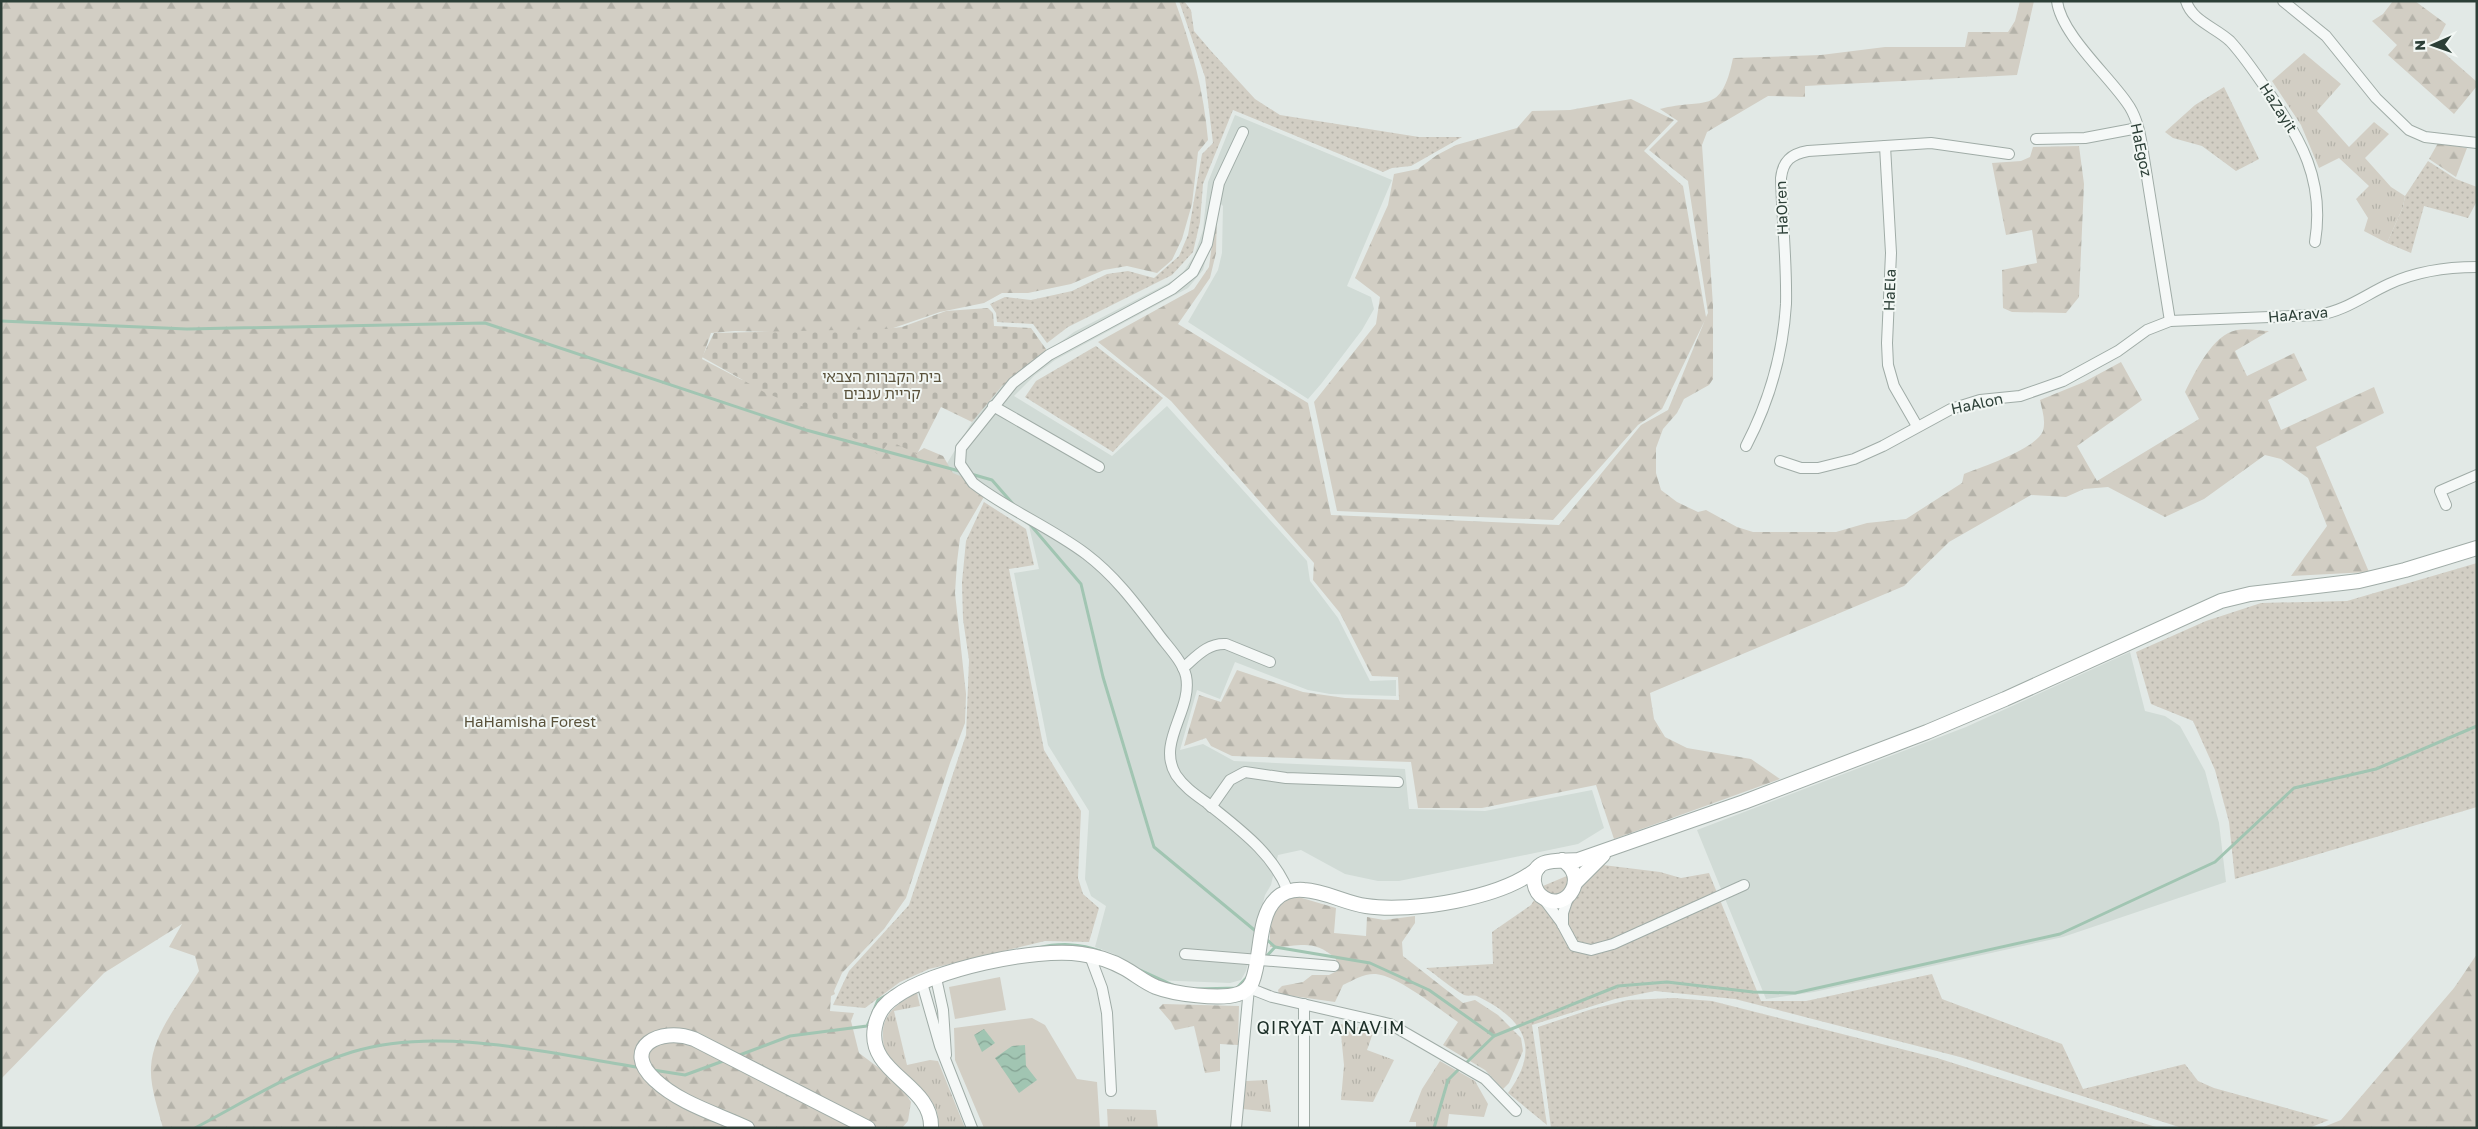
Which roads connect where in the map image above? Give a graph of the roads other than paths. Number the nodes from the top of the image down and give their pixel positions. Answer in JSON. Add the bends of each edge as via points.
{"nodes":[{"id":1,"x":2057,"y":1,"type":"edge"},
{"id":2,"x":2186,"y":1,"type":"edge"},
{"id":3,"x":2283,"y":1,"type":"edge"},
{"id":4,"x":2138,"y":128,"type":"junction"},
{"id":5,"x":1243,"y":132,"type":"dead end"},
{"id":6,"x":2036,"y":139,"type":"dead end"},
{"id":7,"x":2477,"y":144,"type":"edge"},
{"id":8,"x":1884,"y":146,"type":"junction"},
{"id":9,"x":2010,"y":154,"type":"dead end"},
{"id":10,"x":2315,"y":242,"type":"dead end"},
{"id":11,"x":2477,"y":267,"type":"edge"},
{"id":12,"x":2170,"y":321,"type":"junction"},
{"id":13,"x":994,"y":406,"type":"junction"},
{"id":14,"x":1917,"y":426,"type":"junction"},
{"id":15,"x":1746,"y":446,"type":"dead end"},
{"id":16,"x":1780,"y":462,"type":"dead end"},
{"id":17,"x":1098,"y":466,"type":"dead end"},
{"id":18,"x":2477,"y":475,"type":"edge"},
{"id":19,"x":2446,"y":506,"type":"dead end"},
{"id":20,"x":2477,"y":548,"type":"edge"},
{"id":21,"x":1270,"y":662,"type":"dead end"},
{"id":22,"x":1182,"y":668,"type":"junction"},
{"id":23,"x":1398,"y":782,"type":"dead end"},
{"id":24,"x":1211,"y":807,"type":"junction"},
{"id":25,"x":1616,"y":846,"type":"junction"},
{"id":26,"x":1562,"y":860,"type":"junction"},
{"id":27,"x":1538,"y":868,"type":"junction"},
{"id":28,"x":1575,"y":883,"type":"junction"},
{"id":29,"x":1744,"y":886,"type":"dead end"},
{"id":30,"x":1499,"y":889,"type":"junction"},
{"id":31,"x":1288,"y":891,"type":"junction"},
{"id":32,"x":1541,"y":895,"type":"junction"},
{"id":33,"x":1569,"y":896,"type":"junction"},
{"id":34,"x":1563,"y":926,"type":"junction"},
{"id":35,"x":1185,"y":954,"type":"dead end"},
{"id":36,"x":1090,"y":956,"type":"junction"},
{"id":37,"x":1258,"y":960,"type":"junction"},
{"id":38,"x":1334,"y":966,"type":"dead end"},
{"id":39,"x":936,"y":978,"type":"junction"},
{"id":40,"x":922,"y":983,"type":"junction"},
{"id":41,"x":1249,"y":988,"type":"junction"},
{"id":42,"x":1304,"y":1004,"type":"junction"},
{"id":43,"x":946,"y":1061,"type":"junction"},
{"id":44,"x":1111,"y":1091,"type":"dead end"},
{"id":45,"x":1516,"y":1111,"type":"dead end"},
{"id":46,"x":747,"y":1128,"type":"edge"},
{"id":47,"x":868,"y":1128,"type":"edge"},
{"id":48,"x":931,"y":1128,"type":"edge"},
{"id":49,"x":972,"y":1128,"type":"edge"},
{"id":50,"x":1236,"y":1128,"type":"edge"},
{"id":51,"x":1304,"y":1128,"type":"edge"}],
"edges":[{"from":1,"to":4,"type":"street","name":"HaEgoz","via":[[2066,27],[2127,103]]},
{"from":2,"to":10,"type":"street","name":"HaZayit","via":[[2194,16],[2221,33],[2240,53],[2280,109],[2302,147],[2316,189],[2318,217]]},
{"from":3,"to":7,"type":"street","via":[[2326,36],[2376,98],[2409,130],[2425,137]]},
{"from":4,"to":6,"type":"street","via":[[2085,138]]},
{"from":4,"to":12,"type":"street","name":"HaEgoz"},
{"from":5,"to":13,"type":"street","via":[[1219,183],[1207,244],[1193,272],[1172,289],[1042,360],[1013,383]]},
{"from":8,"to":9,"type":"street","name":"HaOren","via":[[1931,143]]},
{"from":8,"to":14,"type":"street","name":"HaEla","via":[[1891,253],[1888,365],[1894,386]]},
{"from":8,"to":15,"type":"street","name":"HaOren","via":[[1808,151],[1791,156],[1782,168],[1786,296],[1783,327],[1769,394]]},
{"from":11,"to":12,"type":"street","name":"HaArava","via":[[2438,269],[2408,276],[2346,307],[2318,316]]},
{"from":12,"to":14,"type":"street","name":"HaAlon","via":[[2147,330],[2118,351],[2063,381],[2020,396],[1965,404]]},
{"from":13,"to":17,"type":"street"},
{"from":13,"to":22,"type":"street","via":[[961,448],[960,459],[966,474],[978,486],[1078,548],[1107,571],[1131,597]]},
{"from":14,"to":16,"type":"street","name":"HaAlon","via":[[1876,450],[1840,464],[1809,468]]},
{"from":18,"to":19,"type":"street","via":[[2440,491]]},
{"from":20,"to":25,"type":"main road","via":[[2358,581],[2250,594],[2221,601],[1926,732],[1744,802]]},
{"from":21,"to":22,"type":"street","via":[[1226,644],[1218,644],[1207,648]]},
{"from":22,"to":24,"type":"street","via":[[1186,677],[1186,693],[1171,740],[1170,760],[1181,781]]},
{"from":23,"to":24,"type":"street","via":[[1286,778],[1245,772],[1230,780]]},
{"from":24,"to":31,"type":"street","via":[[1256,843],[1276,868]]},
{"from":25,"to":26,"type":"main road","via":[[1578,860]]},
{"from":25,"to":28,"type":"main road","via":[[1594,862]]},
{"from":26,"to":27,"type":"main road","via":[[1549,860]]},
{"from":26,"to":28,"type":"main road","via":[[1572,869]]},
{"from":27,"to":30,"type":"main road"},
{"from":27,"to":32,"type":"main road","via":[[1534,880]]},
{"from":28,"to":33,"type":"main road"},
{"from":29,"to":34,"type":"street","via":[[1602,948],[1580,949],[1574,946]]},
{"from":30,"to":31,"type":"main road","via":[[1447,902],[1394,908],[1347,903],[1305,890]]},
{"from":30,"to":32,"type":"main road","via":[[1518,889]]},
{"from":31,"to":37,"type":"main road","via":[[1276,899],[1268,911]]},
{"from":32,"to":33,"type":"main road","via":[[1556,901]]},
{"from":32,"to":34,"type":"street"},
{"from":33,"to":34,"type":"street","via":[[1563,913]]},
{"from":35,"to":37,"type":"street"},
{"from":36,"to":39,"type":"main road","via":[[1059,952],[1031,954]]},
{"from":36,"to":41,"type":"main road","via":[[1115,963],[1153,986],[1170,992],[1229,996]]},
{"from":36,"to":44,"type":"street","via":[[1107,1013]]},
{"from":37,"to":38,"type":"street"},
{"from":37,"to":41,"type":"main road"},
{"from":39,"to":40,"type":"main road"},
{"from":39,"to":43,"type":"street","via":[[943,1010]]},
{"from":40,"to":43,"type":"street"},
{"from":40,"to":48,"type":"main road","via":[[887,1003],[876,1020],[874,1039],[880,1058],[887,1067],[925,1103]]},
{"from":41,"to":42,"type":"street","via":[[1263,995]]},
{"from":41,"to":50,"type":"street"},
{"from":42,"to":45,"type":"street","via":[[1390,1024],[1485,1079]]},
{"from":42,"to":51,"type":"street"},
{"from":43,"to":49,"type":"street"},
{"from":46,"to":47,"type":"main road","via":[[675,1094],[654,1080],[642,1062],[642,1052],[648,1043],[669,1034],[690,1038]]}]}
